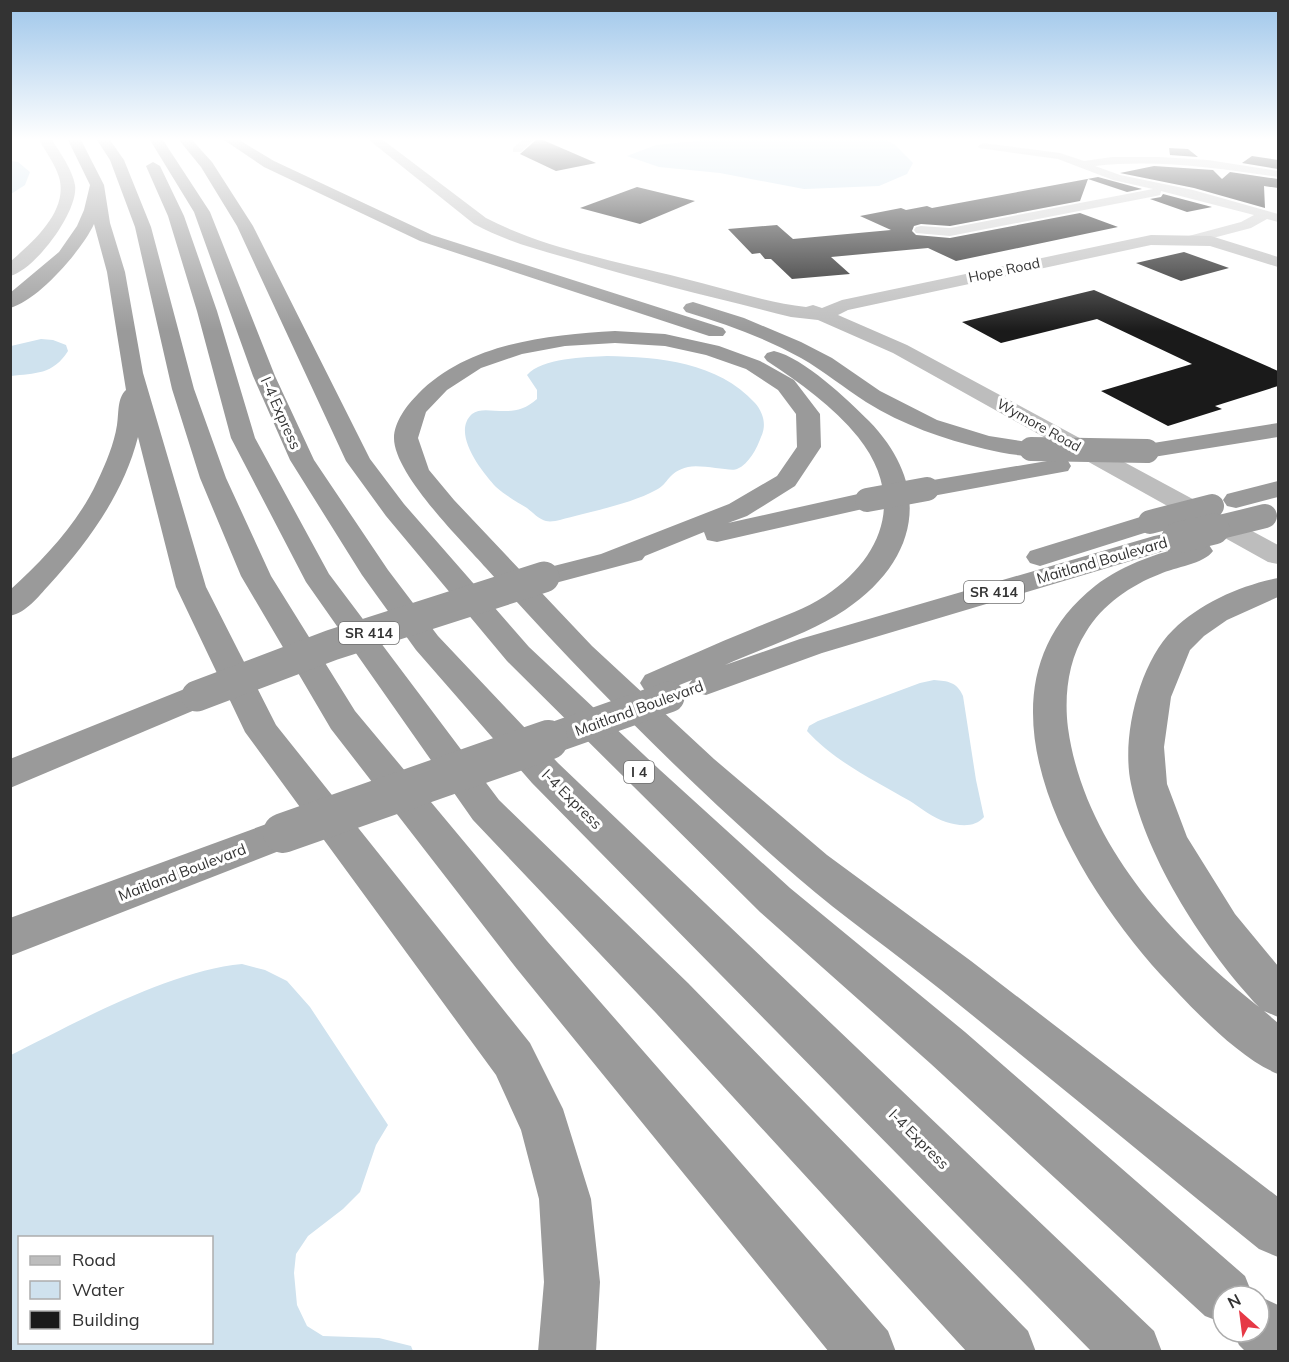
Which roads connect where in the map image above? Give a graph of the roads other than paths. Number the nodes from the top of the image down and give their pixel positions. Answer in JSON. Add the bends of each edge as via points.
{"nodes":[{"id":1,"x":64,"y":204,"type":"edge"},
{"id":2,"x":95,"y":204,"type":"edge"},
{"id":3,"x":99,"y":204,"type":"edge"},
{"id":4,"x":134,"y":204,"type":"edge"},
{"id":5,"x":171,"y":204,"type":"edge"},
{"id":6,"x":197,"y":204,"type":"edge"},
{"id":7,"x":230,"y":204,"type":"edge"},
{"id":8,"x":351,"y":204,"type":"edge"},
{"id":9,"x":459,"y":204,"type":"edge"},
{"id":10,"x":1098,"y":204,"type":"edge"},
{"id":11,"x":1226,"y":204,"type":"edge"},
{"id":12,"x":1258,"y":213,"type":"junction"},
{"id":13,"x":1278,"y":218,"type":"edge"},
{"id":14,"x":396,"y":225,"type":"junction"},
{"id":15,"x":921,"y":230,"type":"dead end"},
{"id":16,"x":1190,"y":239,"type":"junction"},
{"id":17,"x":1278,"y":262,"type":"edge"},
{"id":18,"x":1278,"y":270,"type":"edge"},
{"id":19,"x":10,"y":271,"type":"edge"},
{"id":20,"x":10,"y":302,"type":"edge"},
{"id":21,"x":821,"y":315,"type":"junction"},
{"id":22,"x":132,"y":373,"type":"junction"},
{"id":23,"x":1278,"y":430,"type":"edge"},
{"id":24,"x":1147,"y":450,"type":"junction"},
{"id":25,"x":1278,"y":489,"type":"edge"},
{"id":26,"x":1274,"y":519,"type":"edge"},
{"id":27,"x":1254,"y":544,"type":"junction"},
{"id":28,"x":1188,"y":545,"type":"junction"},
{"id":29,"x":1278,"y":556,"type":"edge"},
{"id":30,"x":611,"y":559,"type":"junction"},
{"id":31,"x":1274,"y":580,"type":"edge"},
{"id":32,"x":10,"y":607,"type":"edge"},
{"id":33,"x":811,"y":646,"type":"junction"},
{"id":34,"x":663,"y":690,"type":"junction"},
{"id":35,"x":12,"y":773,"type":"edge"},
{"id":36,"x":137,"y":889,"type":"junction"},
{"id":37,"x":10,"y":937,"type":"edge"},
{"id":38,"x":10,"y":954,"type":"edge"},
{"id":39,"x":1278,"y":996,"type":"edge"},
{"id":40,"x":1278,"y":1051,"type":"edge"},
{"id":41,"x":1278,"y":1230,"type":"edge"},
{"id":42,"x":1212,"y":1284,"type":"edge"},
{"id":43,"x":567,"y":1352,"type":"edge"},
{"id":44,"x":867,"y":1352,"type":"edge"},
{"id":45,"x":1006,"y":1352,"type":"edge"},
{"id":46,"x":1133,"y":1352,"type":"edge"}],
"edges":[{"from":1,"to":19,"type":"main road","via":[[57,220],[28,256]]},
{"from":2,"to":20,"type":"highway","via":[[80,237],[46,274]]},
{"from":3,"to":22,"type":"highway","via":[[116,272]]},
{"from":4,"to":44,"type":"highway","via":[[183,389],[213,478],[256,576],[343,720],[532,955]]},
{"from":5,"to":45,"type":"highway","via":[[243,438],[316,576],[486,810],[672,998]]},
{"from":6,"to":46,"type":"highway","name":"I-4 Express","via":[[264,376],[302,460],[427,643],[545,773]]},
{"from":7,"to":42,"type":"highway","number":"I 4","via":[[358,461],[518,654],[775,900],[948,1048]]},
{"from":8,"to":14,"type":"highway"},
{"from":9,"to":21,"type":"main road","name":"Wymore Road","via":[[506,234],[791,311]]},
{"from":10,"to":15,"type":"street","via":[[950,232]]},
{"from":11,"to":12,"type":"street"},
{"from":12,"to":13,"type":"street"},
{"from":12,"to":16,"type":"street","via":[[1246,225]]},
{"from":14,"to":24,"type":"highway","bridge":true,"via":[[717,315],[761,331],[809,353],[927,426],[981,442],[1031,449]]},
{"from":14,"to":34,"type":"highway","via":[[473,255],[716,332],[766,353],[805,375],[837,400],[878,444],[895,480],[900,503],[888,552],[864,581],[806,619]]},
{"from":16,"to":17,"type":"main road","name":"Hope Road","via":[[1231,246]]},
{"from":16,"to":18,"type":"main road","name":"Hope Road"},
{"from":16,"to":21,"type":"main road","name":"Hope Road","via":[[1137,241],[842,306]]},
{"from":21,"to":27,"type":"main road","name":"Wymore Road","via":[[900,349]]},
{"from":22,"to":32,"type":"highway","via":[[132,407],[120,462],[82,529]]},
{"from":22,"to":43,"type":"highway","via":[[191,587],[262,732],[513,1059],[545,1127],[565,1199],[572,1282]]},
{"from":23,"to":24,"type":"highway","number":"SR 414"},
{"from":24,"to":30,"type":"highway","number":"SR 414","bridge":true,"via":[[867,500]]},
{"from":25,"to":33,"type":"highway","bridge":true,"via":[[1150,522],[1048,554]]},
{"from":26,"to":28,"type":"highway"},
{"from":27,"to":29,"type":"main road","name":"Wymore Road"},
{"from":27,"to":31,"type":"main road","name":"Wymore Road"},
{"from":28,"to":33,"type":"highway","name":"Maitland Boulevard","number":"SR 414"},
{"from":28,"to":40,"type":"highway","via":[[1104,593],[1065,639],[1053,665],[1047,710],[1052,745],[1067,798],[1080,825],[1135,913],[1244,1025]]},
{"from":30,"to":35,"type":"highway","number":"SR 414","bridge":true,"via":[[342,642],[197,696]]},
{"from":30,"to":41,"type":"highway","via":[[738,510],[786,481],[809,447],[808,414],[786,385],[753,364],[665,340],[565,340],[474,364],[438,385],[415,410],[406,438],[417,471],[445,506],[581,653],[701,769],[813,867]]},
{"from":31,"to":39,"type":"highway","via":[[1218,612],[1182,639],[1169,657],[1152,701],[1147,750],[1148,783],[1183,869],[1223,928]]},
{"from":33,"to":34,"type":"highway","name":"Maitland Boulevard","number":"SR 414"},
{"from":34,"to":36,"type":"highway","name":"Maitland Boulevard","number":"SR 414","bridge":true,"via":[[429,782]]},
{"from":36,"to":37,"type":"highway","name":"Maitland Boulevard","number":"SR 414"},
{"from":36,"to":38,"type":"highway"}]}
